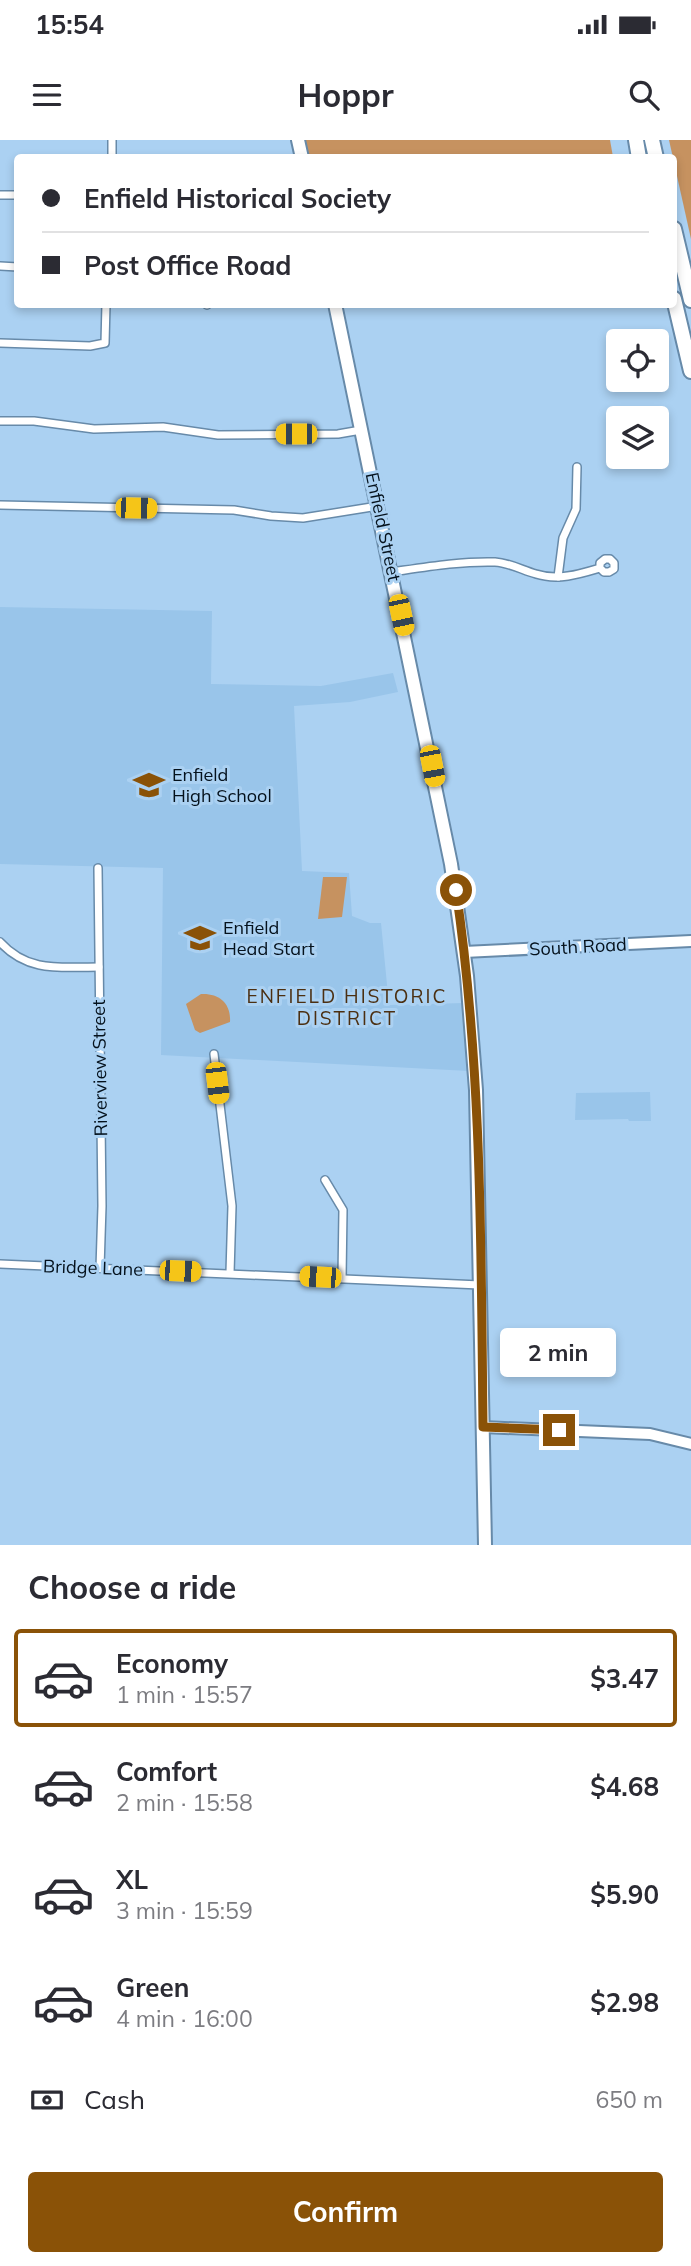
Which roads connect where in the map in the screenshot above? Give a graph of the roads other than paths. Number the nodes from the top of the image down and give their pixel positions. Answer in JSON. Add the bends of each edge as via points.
{"nodes":[{"id":1,"x":677,"y":242,"type":"edge"},
{"id":2,"x":691,"y":300,"type":"edge"},
{"id":3,"x":106,"y":308,"type":"edge"},
{"id":4,"x":336,"y":308,"type":"edge"},
{"id":5,"x":676,"y":308,"type":"edge"},
{"id":6,"x":0,"y":343,"type":"edge"},
{"id":7,"x":691,"y":370,"type":"edge"},
{"id":8,"x":0,"y":421,"type":"edge"},
{"id":9,"x":362,"y":430,"type":"junction"},
{"id":10,"x":577,"y":467,"type":"dead end"},
{"id":11,"x":0,"y":505,"type":"edge"},
{"id":12,"x":379,"y":506,"type":"junction"},
{"id":13,"x":600,"y":568,"type":"dead end"},
{"id":14,"x":392,"y":572,"type":"junction"},
{"id":15,"x":558,"y":577,"type":"junction"},
{"id":16,"x":98,"y":868,"type":"dead end"},
{"id":17,"x":0,"y":942,"type":"edge"},
{"id":18,"x":691,"y":942,"type":"edge"},
{"id":19,"x":464,"y":952,"type":"junction"},
{"id":20,"x":99,"y":967,"type":"junction"},
{"id":21,"x":214,"y":1054,"type":"dead end"},
{"id":22,"x":325,"y":1180,"type":"dead end"},
{"id":23,"x":0,"y":1264,"type":"edge"},
{"id":24,"x":100,"y":1268,"type":"junction"},
{"id":25,"x":230,"y":1273,"type":"junction"},
{"id":26,"x":342,"y":1278,"type":"junction"},
{"id":27,"x":480,"y":1286,"type":"junction"},
{"id":28,"x":483,"y":1427,"type":"junction"},
{"id":29,"x":691,"y":1444,"type":"edge"},
{"id":30,"x":485,"y":1545,"type":"edge"}],
"edges":[{"from":1,"to":2,"type":"highway"},
{"from":3,"to":6,"type":"street","via":[[105,343]]},
{"from":4,"to":9,"type":"main road","name":"Enfield Street"},
{"from":5,"to":7,"type":"highway"},
{"from":8,"to":9,"type":"street","via":[[94,429],[163,427],[218,435]]},
{"from":9,"to":12,"type":"main road","name":"Enfield Street"},
{"from":10,"to":15,"type":"street","via":[[576,509],[563,538]]},
{"from":11,"to":12,"type":"street","via":[[234,510],[303,518]]},
{"from":12,"to":14,"type":"main road","name":"Enfield Street"},
{"from":13,"to":15,"type":"street"},
{"from":14,"to":15,"type":"street","via":[[496,562]]},
{"from":14,"to":19,"type":"main road","name":"Enfield Street","via":[[451,864]]},
{"from":16,"to":20,"type":"street","name":"Riverview Street"},
{"from":17,"to":20,"type":"street","via":[[34,966]]},
{"from":18,"to":19,"type":"main road","name":"South Road"},
{"from":19,"to":27,"type":"main road","name":"Enfield Street","via":[[475,1082]]},
{"from":20,"to":24,"type":"street","name":"Riverview Street"},
{"from":21,"to":25,"type":"street","via":[[232,1206]]},
{"from":22,"to":26,"type":"street","via":[[343,1210]]},
{"from":23,"to":24,"type":"street","name":"Bridge Lane"},
{"from":24,"to":25,"type":"street","name":"Bridge Lane"},
{"from":25,"to":26,"type":"street","name":"Bridge Lane"},
{"from":26,"to":27,"type":"street","name":"Bridge Lane"},
{"from":27,"to":28,"type":"main road","name":"Enfield Street"},
{"from":28,"to":29,"type":"main road","via":[[650,1434]]},
{"from":28,"to":30,"type":"main road","name":"Enfield Street"}]}
